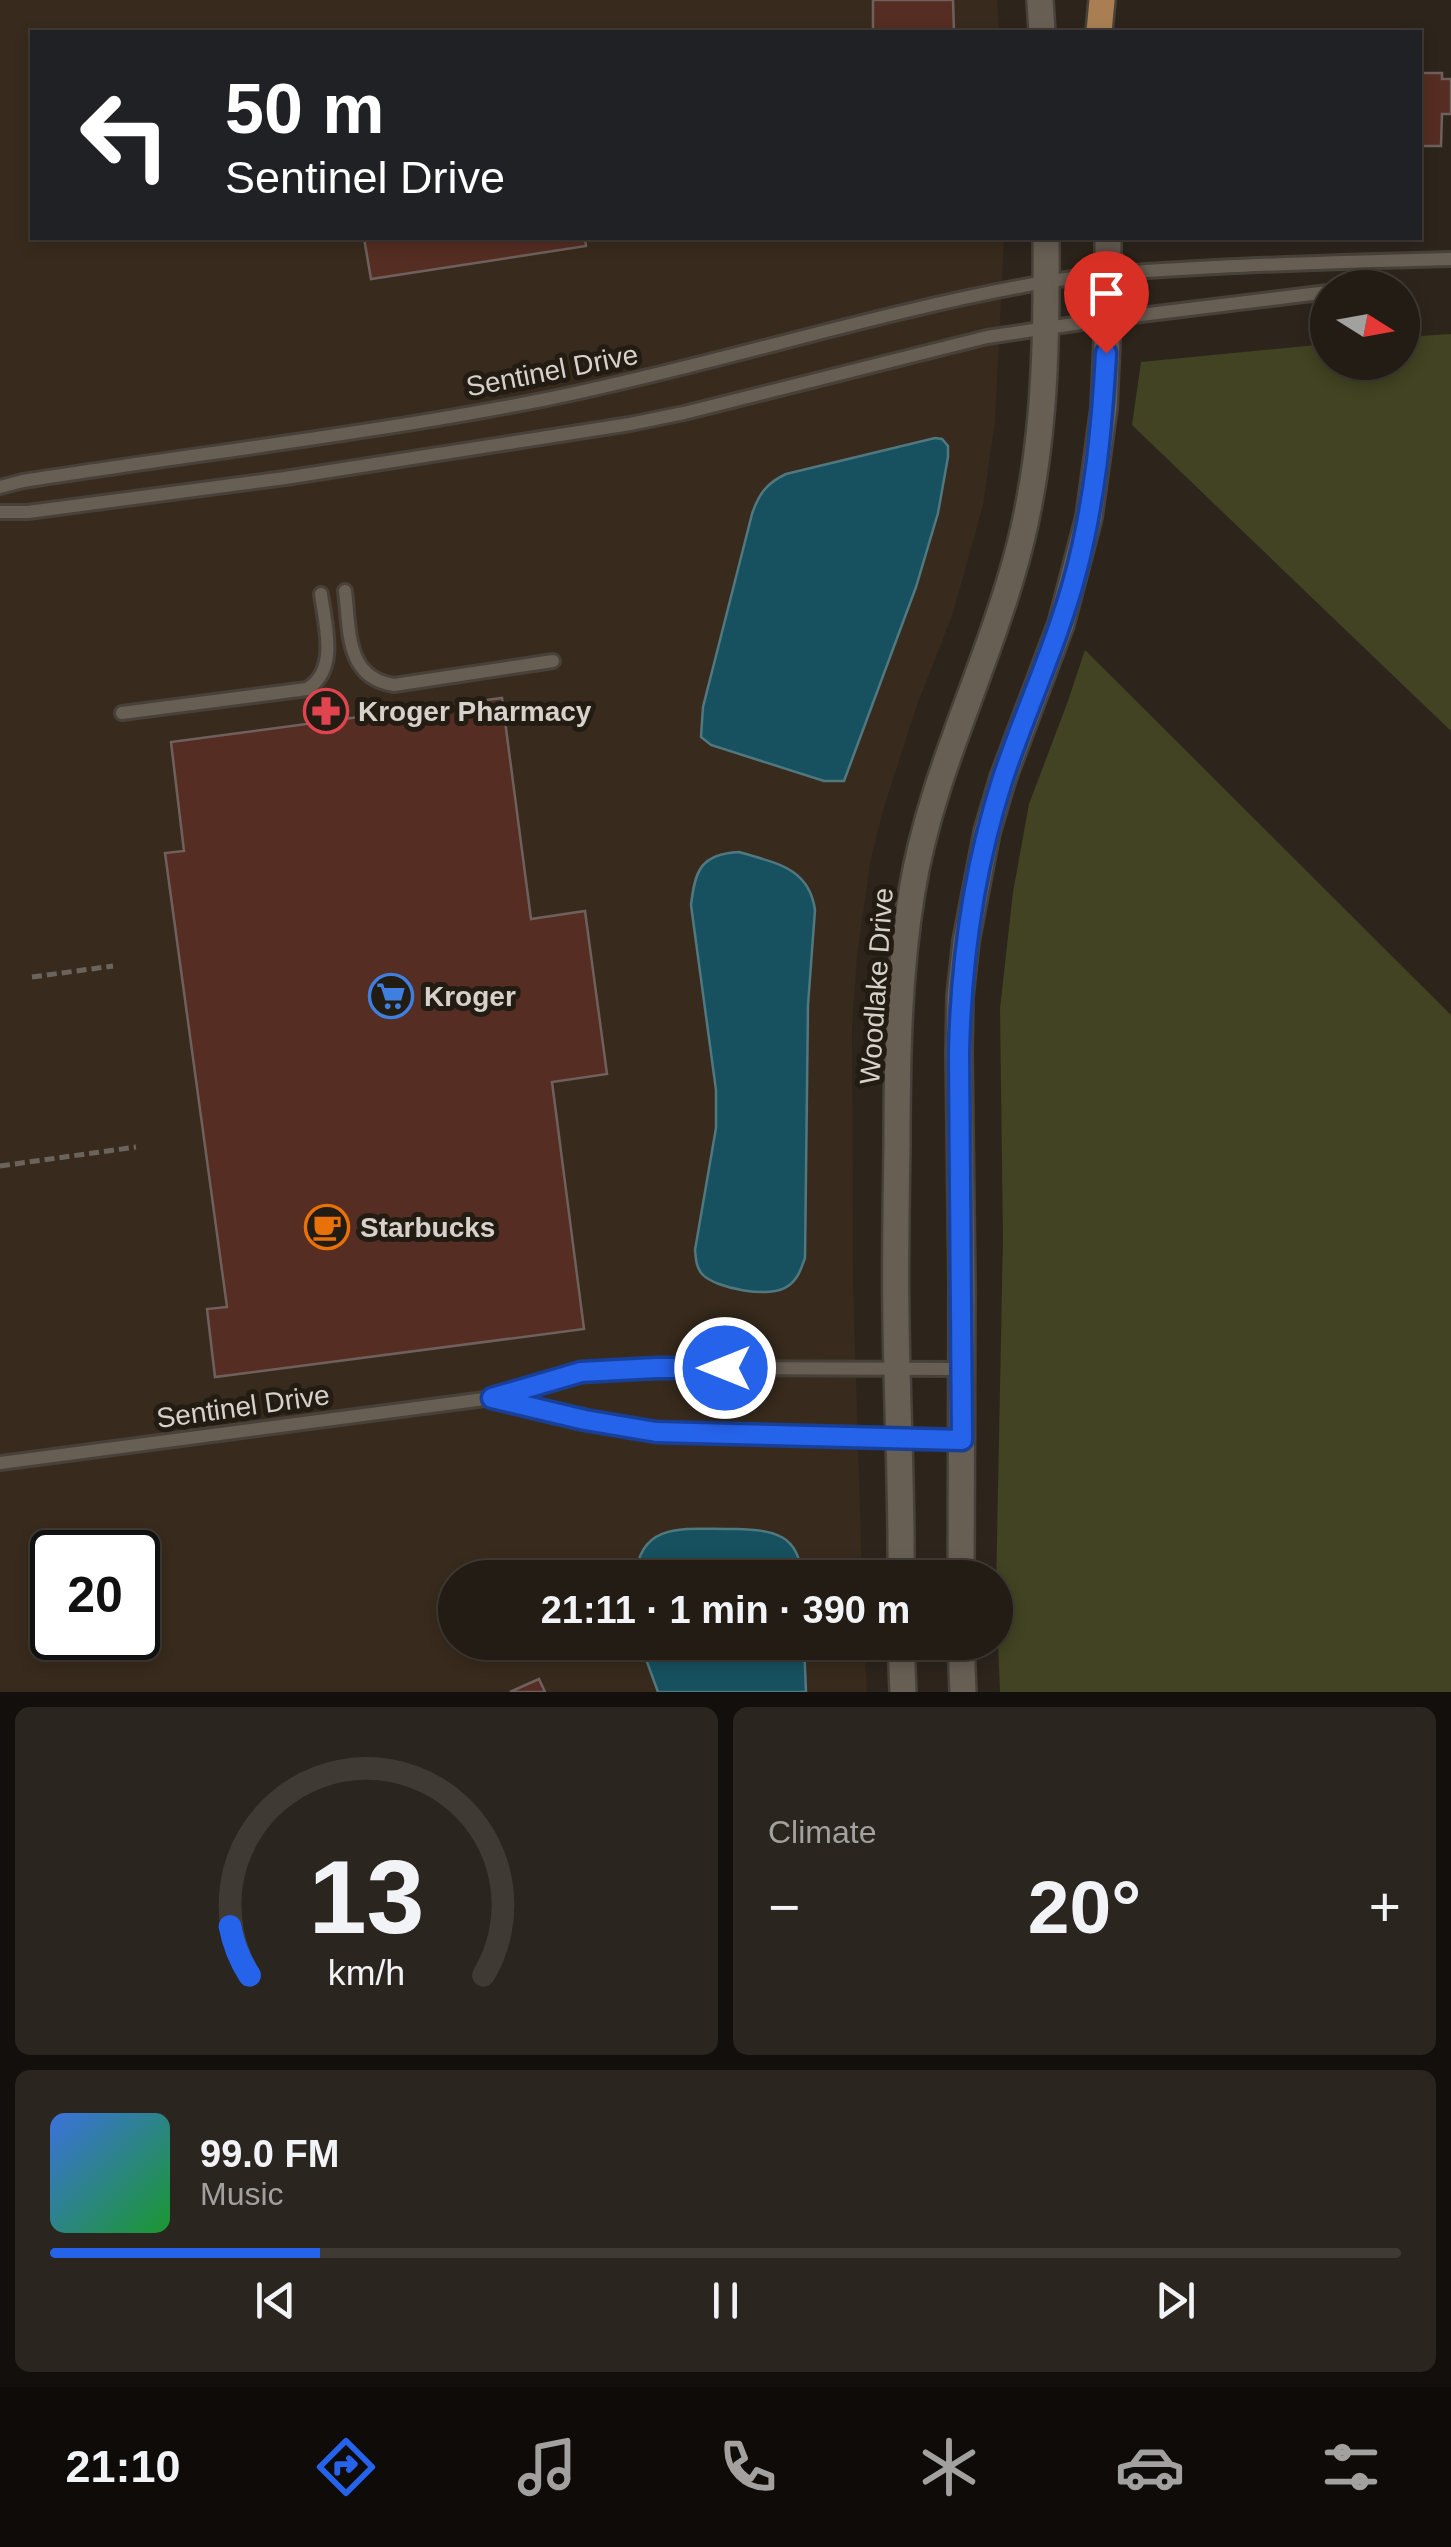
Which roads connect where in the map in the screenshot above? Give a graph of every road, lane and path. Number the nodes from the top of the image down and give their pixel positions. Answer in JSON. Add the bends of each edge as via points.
{"nodes":[{"id":1,"x":1040,"y":0,"type":"edge"},
{"id":2,"x":1098,"y":0,"type":"edge"},
{"id":3,"x":1042,"y":30,"type":"edge"},
{"id":4,"x":1098,"y":30,"type":"edge"},
{"id":5,"x":1046,"y":240,"type":"edge"},
{"id":6,"x":1108,"y":240,"type":"edge"},
{"id":7,"x":1451,"y":259,"type":"edge"},
{"id":8,"x":1108,"y":274,"type":"junction"},
{"id":9,"x":1046,"y":282,"type":"junction"},
{"id":10,"x":1310,"y":294,"type":"edge"},
{"id":11,"x":1108,"y":319,"type":"junction"},
{"id":12,"x":1047,"y":328,"type":"junction"},
{"id":13,"x":0,"y":487,"type":"edge"},
{"id":14,"x":0,"y":512,"type":"edge"},
{"id":15,"x":345,"y":591,"type":"dead end"},
{"id":16,"x":321,"y":594,"type":"dead end"},
{"id":17,"x":553,"y":661,"type":"dead end"},
{"id":18,"x":122,"y":712,"type":"dead end"},
{"id":19,"x":112,"y":966,"type":"dead end"},
{"id":20,"x":32,"y":977,"type":"dead end"},
{"id":21,"x":136,"y":1147,"type":"dead end"},
{"id":22,"x":0,"y":1166,"type":"edge"},
{"id":23,"x":898,"y":1369,"type":"junction"},
{"id":24,"x":962,"y":1369,"type":"junction"},
{"id":25,"x":492,"y":1398,"type":"junction"},
{"id":26,"x":900,"y":1438,"type":"junction"},
{"id":27,"x":962,"y":1440,"type":"junction"},
{"id":28,"x":0,"y":1463,"type":"edge"},
{"id":29,"x":901,"y":1560,"type":"edge"},
{"id":30,"x":961,"y":1560,"type":"edge"},
{"id":31,"x":902,"y":1660,"type":"edge"},
{"id":32,"x":961,"y":1660,"type":"edge"},
{"id":33,"x":903,"y":1692,"type":"edge"},
{"id":34,"x":963,"y":1692,"type":"edge"}],
"edges":[{"from":1,"to":3,"type":"street"},
{"from":2,"to":4,"type":"main road"},
{"from":5,"to":9,"type":"street","name":"Woodlake Drive"},
{"from":6,"to":8,"type":"street"},
{"from":7,"to":8,"type":"lane","name":"Sentinel Drive"},
{"from":8,"to":9,"type":"lane","name":"Sentinel Drive"},
{"from":8,"to":11,"type":"street"},
{"from":9,"to":12,"type":"street","name":"Woodlake Drive"},
{"from":9,"to":13,"type":"lane","name":"Sentinel Drive","via":[[552,398]]},
{"from":10,"to":11,"type":"lane"},
{"from":11,"to":12,"type":"lane"},
{"from":11,"to":24,"type":"street","via":[[1100,444],[1084,535],[1061,624],[987,832],[966,941],[959,1052]]},
{"from":12,"to":14,"type":"lane","via":[[630,424],[285,478]]},
{"from":12,"to":23,"type":"street","name":"Woodlake Drive","via":[[1027,520],[997,624],[938,780],[904,941],[897,1052]]},
{"from":15,"to":17,"type":"lane","via":[[353,653],[380,683]]},
{"from":16,"to":18,"type":"lane","via":[[327,662],[307,690]]},
{"from":19,"to":20,"type":"path"},
{"from":21,"to":22,"type":"path"},
{"from":23,"to":24,"type":"lane","name":"Sentinel Drive"},
{"from":23,"to":25,"type":"lane","name":"Sentinel Drive","via":[[617,1369],[581,1372]]},
{"from":23,"to":26,"type":"street","name":"Woodlake Drive"},
{"from":24,"to":27,"type":"street"},
{"from":25,"to":26,"type":"lane","name":"Sentinel Drive","via":[[656,1432]]},
{"from":25,"to":28,"type":"lane","name":"Sentinel Drive"},
{"from":26,"to":27,"type":"lane","name":"Sentinel Drive"},
{"from":26,"to":29,"type":"street","name":"Woodlake Drive"},
{"from":27,"to":30,"type":"street"},
{"from":31,"to":33,"type":"street"},
{"from":32,"to":34,"type":"street"}]}
